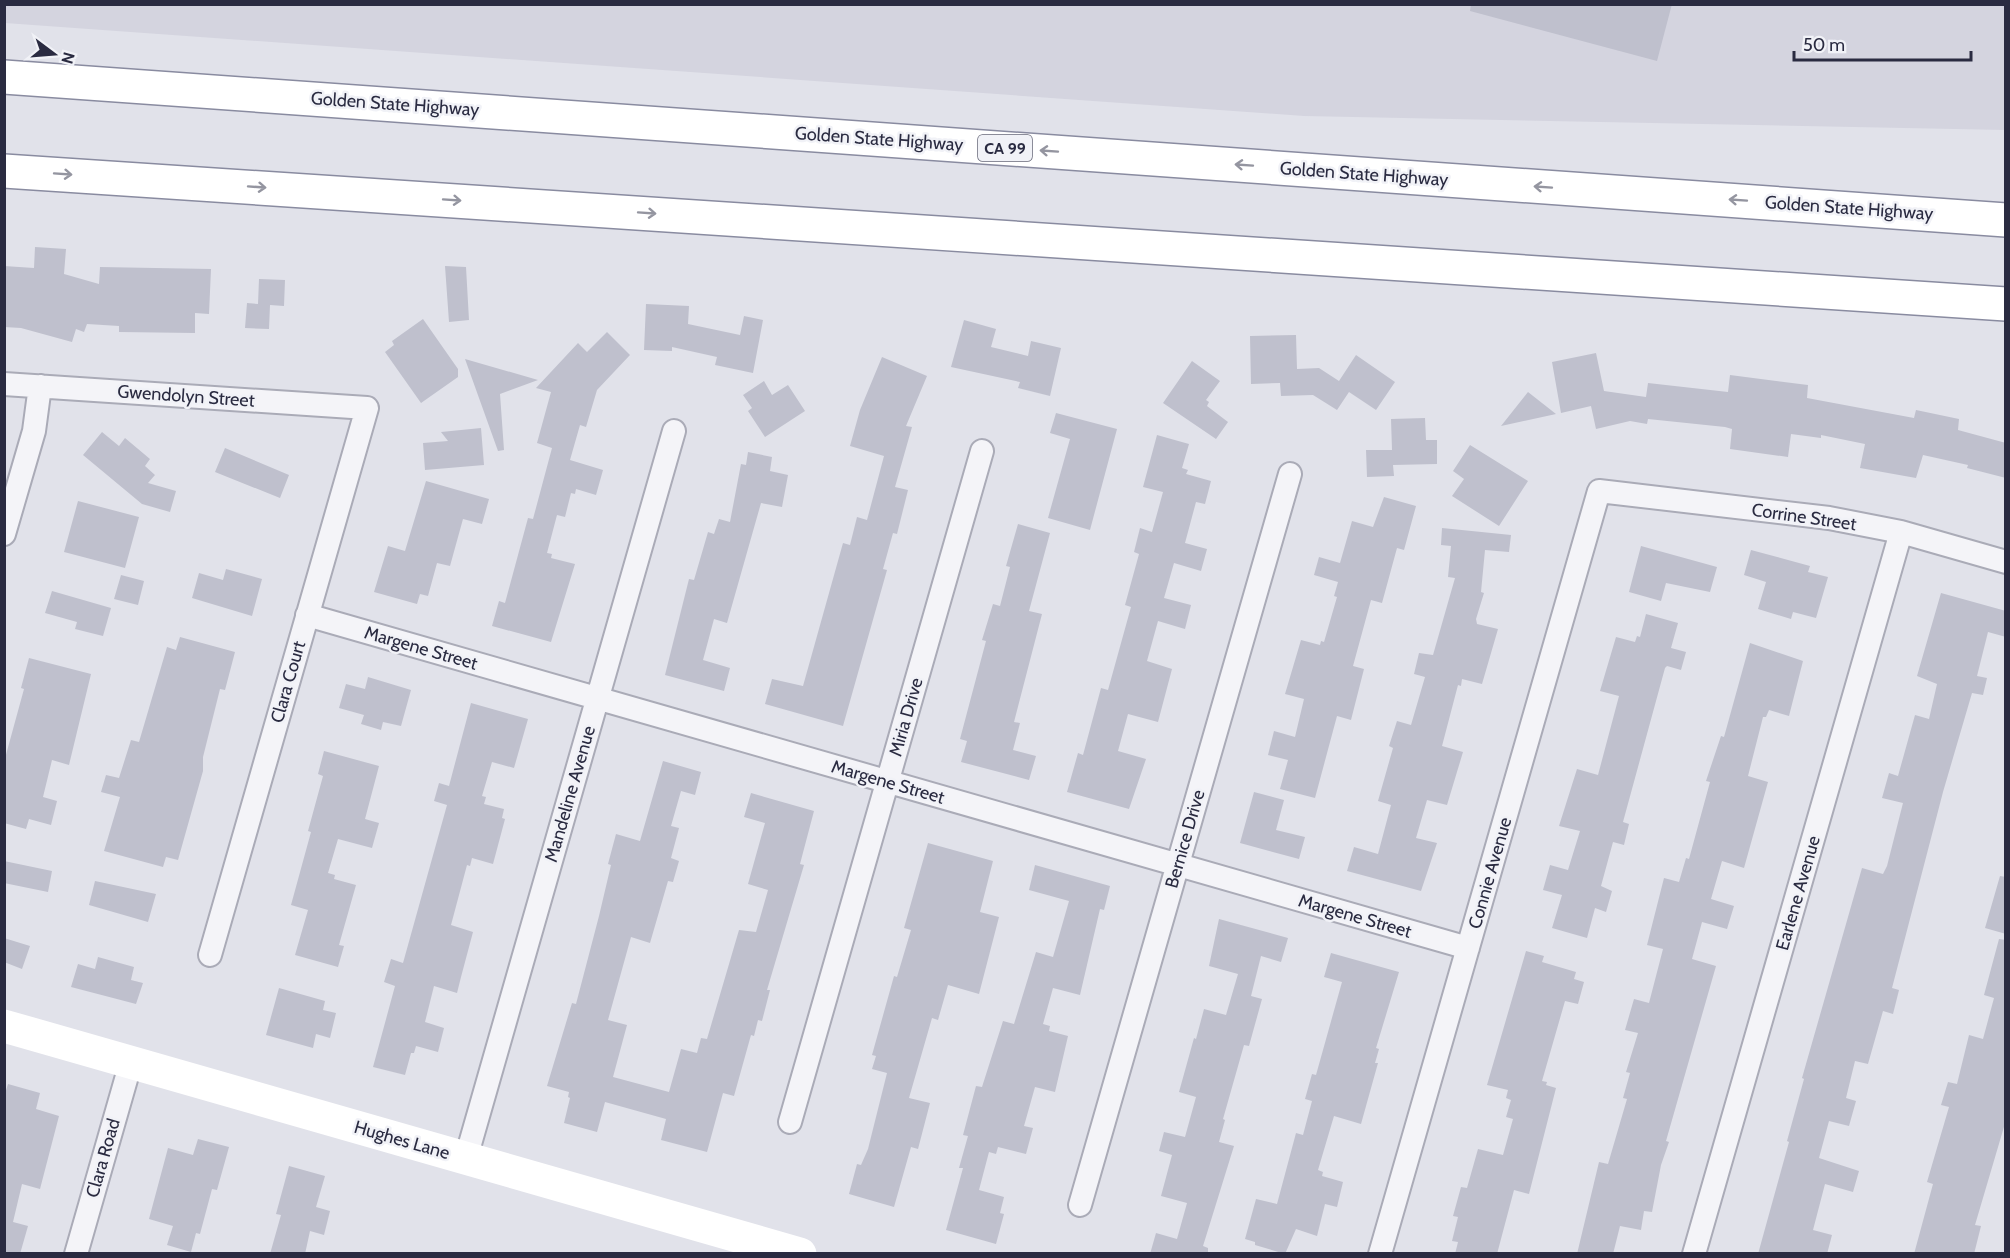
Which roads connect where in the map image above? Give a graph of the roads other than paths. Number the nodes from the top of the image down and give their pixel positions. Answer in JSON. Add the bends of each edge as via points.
{"nodes":[{"id":1,"x":4,"y":76,"type":"edge"},
{"id":2,"x":4,"y":171,"type":"edge"},
{"id":3,"x":2006,"y":220,"type":"edge"},
{"id":4,"x":2006,"y":304,"type":"edge"},
{"id":5,"x":4,"y":384,"type":"edge"},
{"id":6,"x":40,"y":386,"type":"junction"},
{"id":7,"x":367,"y":408,"type":"joint"},
{"id":8,"x":674,"y":431,"type":"dead end"},
{"id":9,"x":982,"y":452,"type":"dead end"},
{"id":10,"x":1290,"y":474,"type":"dead end"},
{"id":11,"x":1599,"y":491,"type":"joint"},
{"id":12,"x":1901,"y":532,"type":"junction"},
{"id":13,"x":4,"y":534,"type":"edge"},
{"id":14,"x":2006,"y":562,"type":"edge"},
{"id":15,"x":307,"y":615,"type":"junction"},
{"id":16,"x":598,"y":698,"type":"junction"},
{"id":17,"x":888,"y":782,"type":"junction"},
{"id":18,"x":1178,"y":865,"type":"junction"},
{"id":19,"x":1468,"y":948,"type":"junction"},
{"id":20,"x":210,"y":955,"type":"dead end"},
{"id":21,"x":4,"y":1026,"type":"edge"},
{"id":22,"x":131,"y":1062,"type":"junction"},
{"id":23,"x":790,"y":1122,"type":"dead end"},
{"id":24,"x":466,"y":1158,"type":"junction"},
{"id":25,"x":1080,"y":1205,"type":"dead end"},
{"id":26,"x":733,"y":1244,"type":"edge"},
{"id":27,"x":76,"y":1254,"type":"edge"},
{"id":28,"x":800,"y":1254,"type":"edge"},
{"id":29,"x":1380,"y":1254,"type":"edge"},
{"id":30,"x":1694,"y":1254,"type":"edge"}],
"edges":[{"from":3,"to":1,"type":"main road","name":"Golden State Highway","number":"CA 99","one_way":true},
{"from":2,"to":4,"type":"main road","one_way":true},
{"from":5,"to":6,"type":"street","name":"Gwendolyn Street"},
{"from":6,"to":7,"type":"street","name":"Gwendolyn Street"},
{"from":6,"to":13,"type":"street","via":[[34,431]]},
{"from":7,"to":15,"type":"street","name":"Clara Court"},
{"from":8,"to":16,"type":"street","name":"Mandeline Avenue"},
{"from":9,"to":17,"type":"street","name":"Miria Drive"},
{"from":10,"to":18,"type":"street","name":"Bernice Drive"},
{"from":11,"to":12,"type":"street","name":"Corrine Street","via":[[1829,518]]},
{"from":11,"to":19,"type":"street","name":"Connie Avenue"},
{"from":12,"to":14,"type":"street","name":"Corrine Street"},
{"from":12,"to":30,"type":"street","name":"Earlene Avenue"},
{"from":15,"to":16,"type":"street","name":"Margene Street"},
{"from":15,"to":20,"type":"street","name":"Clara Court"},
{"from":16,"to":17,"type":"street","name":"Margene Street"},
{"from":16,"to":24,"type":"street","name":"Mandeline Avenue"},
{"from":17,"to":18,"type":"street","name":"Margene Street"},
{"from":17,"to":23,"type":"street","name":"Miria Drive"},
{"from":18,"to":19,"type":"street","name":"Margene Street"},
{"from":18,"to":25,"type":"street","name":"Bernice Drive"},
{"from":19,"to":29,"type":"street","name":"Connie Avenue"},
{"from":21,"to":22,"type":"main road","name":"Hughes Lane"},
{"from":22,"to":24,"type":"main road","name":"Hughes Lane"},
{"from":22,"to":27,"type":"street","name":"Clara Road"},
{"from":24,"to":26,"type":"main road","name":"Hughes Lane"},
{"from":26,"to":28,"type":"main road","name":"Hughes Lane"}]}
